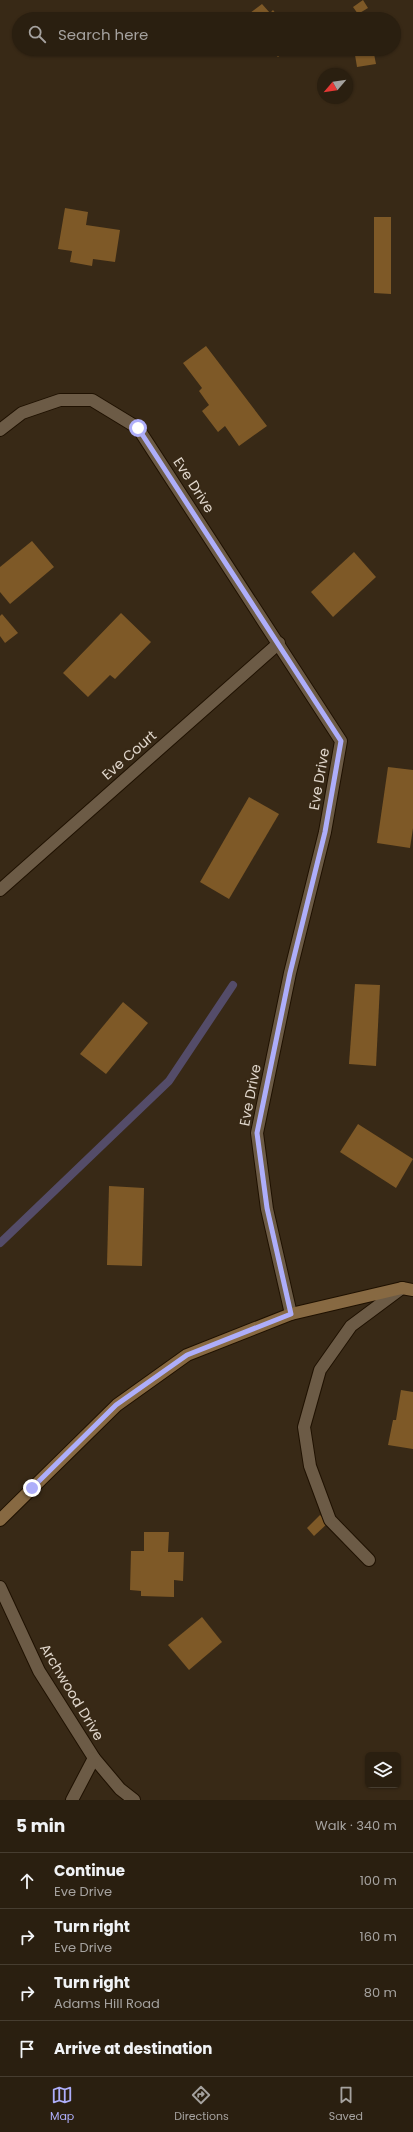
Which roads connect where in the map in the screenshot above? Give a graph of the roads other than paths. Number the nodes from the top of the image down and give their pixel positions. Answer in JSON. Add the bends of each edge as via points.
{"nodes":[{"id":1,"x":0,"y":430,"type":"edge"},
{"id":2,"x":279,"y":643,"type":"junction"},
{"id":3,"x":0,"y":890,"type":"edge"},
{"id":4,"x":408,"y":1289,"type":"edge"},
{"id":5,"x":291,"y":1314,"type":"junction"},
{"id":6,"x":0,"y":1520,"type":"edge"},
{"id":7,"x":369,"y":1560,"type":"dead end"},
{"id":8,"x":0,"y":1587,"type":"edge"},
{"id":9,"x":94,"y":1758,"type":"junction"},
{"id":10,"x":72,"y":1800,"type":"edge"},
{"id":11,"x":134,"y":1800,"type":"edge"}],
"edges":[{"from":1,"to":2,"type":"street","name":"Eve Drive","via":[[22,413],[60,400],[92,400],[138,428]]},
{"from":2,"to":3,"type":"street","name":"Eve Court"},
{"from":2,"to":5,"type":"street","name":"Eve Drive","via":[[341,741],[325,832],[290,973],[257,1133],[267,1208]]},
{"from":4,"to":5,"type":"street"},
{"from":4,"to":7,"type":"street","via":[[351,1326],[346,1332],[320,1370],[304,1427],[310,1466],[330,1520]]},
{"from":5,"to":6,"type":"street","via":[[187,1355],[116,1405]]},
{"from":8,"to":9,"type":"street","name":"Archwood Drive","via":[[39,1672]]},
{"from":9,"to":10,"type":"street"},
{"from":9,"to":11,"type":"street","name":"Archwood Drive","via":[[120,1789]]}]}
